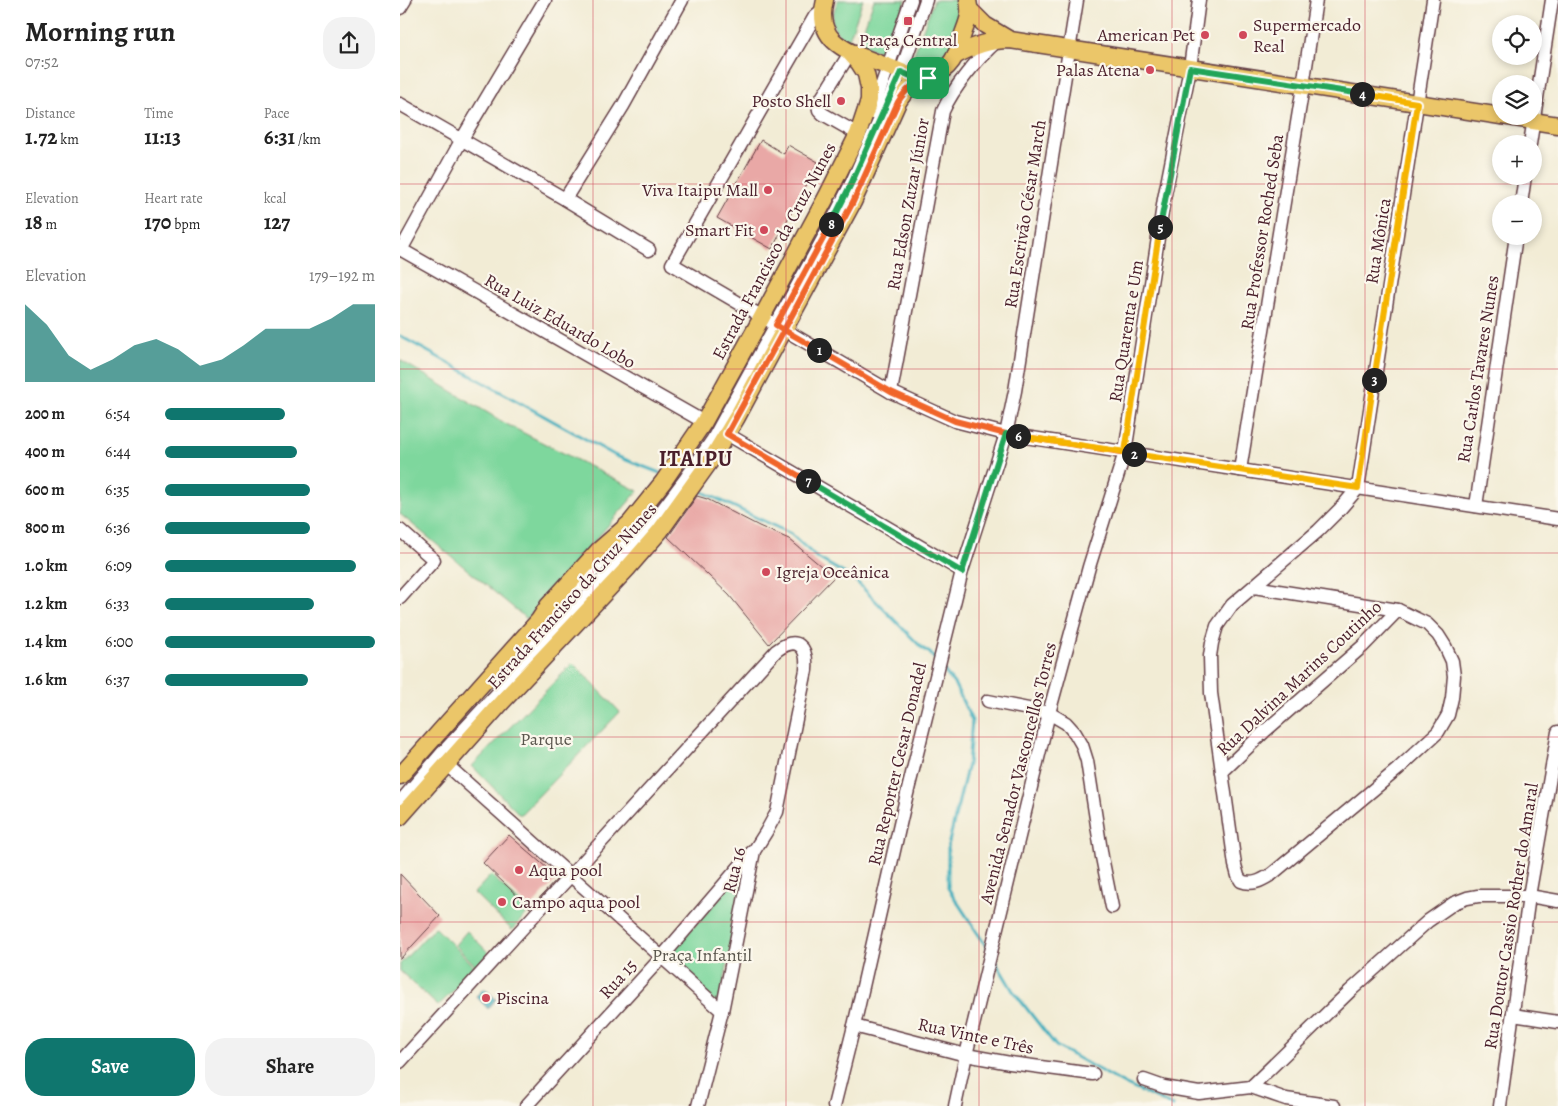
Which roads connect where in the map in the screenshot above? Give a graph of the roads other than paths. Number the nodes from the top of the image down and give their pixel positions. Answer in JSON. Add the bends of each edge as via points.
{"nodes":[{"id":1,"x":404,"y":0,"type":"edge"},
{"id":2,"x":545,"y":0,"type":"edge"},
{"id":3,"x":682,"y":0,"type":"edge"},
{"id":4,"x":911,"y":0,"type":"edge"},
{"id":5,"x":926,"y":0,"type":"edge"},
{"id":6,"x":1077,"y":0,"type":"edge"},
{"id":7,"x":1199,"y":0,"type":"edge"},
{"id":8,"x":1316,"y":0,"type":"edge"},
{"id":9,"x":1433,"y":0,"type":"edge"},
{"id":10,"x":1552,"y":0,"type":"edge"},
{"id":11,"x":823,"y":5,"type":"edge"},
{"id":12,"x":969,"y":6,"type":"edge"},
{"id":13,"x":400,"y":8,"type":"edge"},
{"id":14,"x":1004,"y":40,"type":"junction"},
{"id":15,"x":1069,"y":49,"type":"junction"},
{"id":16,"x":850,"y":53,"type":"junction"},
{"id":17,"x":955,"y":56,"type":"junction"},
{"id":18,"x":1190,"y":68,"type":"junction"},
{"id":19,"x":894,"y":69,"type":"junction"},
{"id":20,"x":1540,"y":75,"type":"edge"},
{"id":21,"x":928,"y":78,"type":"junction"},
{"id":22,"x":1303,"y":85,"type":"junction"},
{"id":23,"x":1417,"y":103,"type":"junction"},
{"id":24,"x":400,"y":104,"type":"edge"},
{"id":25,"x":1492,"y":114,"type":"edge"},
{"id":26,"x":1542,"y":122,"type":"edge"},
{"id":27,"x":1558,"y":125,"type":"edge"},
{"id":28,"x":858,"y":134,"type":"junction"},
{"id":29,"x":462,"y":139,"type":"junction"},
{"id":30,"x":566,"y":199,"type":"junction"},
{"id":31,"x":1515,"y":245,"type":"edge"},
{"id":32,"x":401,"y":249,"type":"edge"},
{"id":33,"x":649,"y":250,"type":"dead end"},
{"id":34,"x":773,"y":323,"type":"junction"},
{"id":35,"x":891,"y":392,"type":"junction"},
{"id":36,"x":704,"y":422,"type":"junction"},
{"id":37,"x":727,"y":434,"type":"junction"},
{"id":38,"x":1006,"y":434,"type":"junction"},
{"id":39,"x":1125,"y":452,"type":"junction"},
{"id":40,"x":1240,"y":470,"type":"junction"},
{"id":41,"x":1358,"y":488,"type":"junction"},
{"id":42,"x":1476,"y":506,"type":"junction"},
{"id":43,"x":1558,"y":519,"type":"edge"},
{"id":44,"x":400,"y":530,"type":"edge"},
{"id":45,"x":962,"y":572,"type":"junction"},
{"id":46,"x":1254,"y":587,"type":"junction"},
{"id":47,"x":400,"y":598,"type":"edge"},
{"id":48,"x":1398,"y":610,"type":"junction"},
{"id":49,"x":988,"y":701,"type":"dead end"},
{"id":50,"x":1049,"y":712,"type":"junction"},
{"id":51,"x":1558,"y":732,"type":"edge"},
{"id":52,"x":447,"y":765,"type":"junction"},
{"id":53,"x":1222,"y":772,"type":"junction"},
{"id":54,"x":400,"y":776,"type":"edge"},
{"id":55,"x":400,"y":792,"type":"edge"},
{"id":56,"x":400,"y":802,"type":"edge"},
{"id":57,"x":400,"y":817,"type":"edge"},
{"id":58,"x":754,"y":850,"type":"junction"},
{"id":59,"x":570,"y":876,"type":"junction"},
{"id":60,"x":1529,"y":896,"type":"junction"},
{"id":61,"x":1558,"y":901,"type":"edge"},
{"id":62,"x":1112,"y":907,"type":"dead end"},
{"id":63,"x":661,"y":958,"type":"junction"},
{"id":64,"x":722,"y":1011,"type":"junction"},
{"id":65,"x":1513,"y":1015,"type":"junction"},
{"id":66,"x":1558,"y":1022,"type":"edge"},
{"id":67,"x":854,"y":1026,"type":"junction"},
{"id":68,"x":966,"y":1055,"type":"junction"},
{"id":69,"x":400,"y":1062,"type":"edge"},
{"id":70,"x":1093,"y":1074,"type":"dead end"},
{"id":71,"x":1144,"y":1080,"type":"dead end"},
{"id":72,"x":1251,"y":1087,"type":"junction"},
{"id":73,"x":526,"y":1106,"type":"edge"},
{"id":74,"x":698,"y":1106,"type":"edge"},
{"id":75,"x":834,"y":1106,"type":"edge"},
{"id":76,"x":955,"y":1106,"type":"edge"},
{"id":77,"x":1334,"y":1106,"type":"edge"},
{"id":78,"x":1500,"y":1106,"type":"edge"}],
"edges":[{"from":1,"to":13,"type":"street"},
{"from":2,"to":29,"type":"street"},
{"from":3,"to":30,"type":"street","via":[[624,106]]},
{"from":4,"to":19,"type":"street"},
{"from":5,"to":19,"type":"street"},
{"from":6,"to":15,"type":"street","name":"Rua Escrivão César March"},
{"from":7,"to":18,"type":"street","name":"Rua Quarenta e Um"},
{"from":8,"to":22,"type":"street","name":"Rua Professor Roched Seba"},
{"from":9,"to":23,"type":"street","name":"Rua Mônica"},
{"from":10,"to":20,"type":"street"},
{"from":11,"to":16,"type":"main road","via":[[827,33]]},
{"from":11,"to":34,"type":"street","via":[[672,264]]},
{"from":12,"to":14,"type":"main road"},
{"from":12,"to":17,"type":"main road"},
{"from":14,"to":15,"type":"main road"},
{"from":14,"to":17,"type":"main road","via":[[981,44]]},
{"from":14,"to":35,"type":"street","name":"Rua Edson Zuzar Júnior","via":[[985,51],[943,111]]},
{"from":15,"to":18,"type":"main road"},
{"from":15,"to":38,"type":"street","name":"Rua Escrivão César March","via":[[1016,391]]},
{"from":16,"to":19,"type":"main road"},
{"from":16,"to":28,"type":"main road","name":"Estrada Francisco da Cruz Nunes","via":[[866,74],[869,88],[869,100]]},
{"from":16,"to":28,"type":"street","via":[[818,104],[822,114]]},
{"from":17,"to":21,"type":"main road","name":"Estrada Francisco da Cruz Nunes","via":[[949,65]]},
{"from":18,"to":22,"type":"main road"},
{"from":18,"to":39,"type":"street","name":"Rua Quarenta e Um","via":[[1164,199]]},
{"from":19,"to":21,"type":"main road","via":[[913,77]]},
{"from":19,"to":34,"type":"street","via":[[832,207]]},
{"from":21,"to":34,"type":"main road","name":"Estrada Francisco da Cruz Nunes","via":[[904,92],[853,202]]},
{"from":22,"to":23,"type":"main road"},
{"from":22,"to":40,"type":"street","name":"Rua Professor Roched Seba"},
{"from":23,"to":25,"type":"main road"},
{"from":23,"to":41,"type":"street","name":"Rua Mônica"},
{"from":24,"to":29,"type":"street"},
{"from":26,"to":27,"type":"main road"},
{"from":28,"to":34,"type":"main road","name":"Estrada Francisco da Cruz Nunes","via":[[827,196]]},
{"from":29,"to":30,"type":"street"},
{"from":29,"to":32,"type":"street"},
{"from":30,"to":33,"type":"street"},
{"from":31,"to":42,"type":"street","name":"Rua Carlos Tavares Nunes"},
{"from":32,"to":36,"type":"street","name":"Rua Luiz Eduardo Lobo"},
{"from":34,"to":35,"type":"street"},
{"from":34,"to":36,"type":"main road","name":"Estrada Francisco da Cruz Nunes"},
{"from":34,"to":37,"type":"main road","name":"Estrada Francisco da Cruz Nunes"},
{"from":34,"to":55,"type":"street","via":[[685,468],[650,513],[560,606],[542,633]]},
{"from":34,"to":56,"type":"street","via":[[713,439],[641,538]]},
{"from":35,"to":38,"type":"street","via":[[955,421]]},
{"from":36,"to":54,"type":"main road","name":"Estrada Francisco da Cruz Nunes","via":[[630,523],[599,550],[548,606],[533,628]]},
{"from":37,"to":45,"type":"street"},
{"from":37,"to":52,"type":"main road","name":"Estrada Francisco da Cruz Nunes","via":[[660,530],[627,570]]},
{"from":38,"to":39,"type":"street"},
{"from":38,"to":45,"type":"street","name":"Rua Reporter Cesar Donadel"},
{"from":39,"to":40,"type":"street"},
{"from":39,"to":50,"type":"street","name":"Avenida Senador Vasconcellos Torres"},
{"from":40,"to":41,"type":"street"},
{"from":41,"to":42,"type":"street"},
{"from":41,"to":46,"type":"street","name":"Rua Dalvina Marins Coutinho","via":[[1332,517]]},
{"from":42,"to":43,"type":"street"},
{"from":44,"to":47,"type":"street","via":[[434,560]]},
{"from":45,"to":67,"type":"street","name":"Rua Reporter Cesar Donadel"},
{"from":46,"to":48,"type":"street","name":"Rua Dalvina Marins Coutinho"},
{"from":46,"to":53,"type":"street","name":"Rua Dalvina Marins Coutinho","via":[[1225,613],[1212,643],[1211,693]]},
{"from":48,"to":53,"type":"street","name":"Rua Dalvina Marins Coutinho","via":[[1363,646]]},
{"from":48,"to":53,"type":"street","name":"Rua Dalvina Marins Coutinho","via":[[1427,624],[1438,635],[1452,661],[1454,676],[1448,715],[1438,732],[1398,770],[1272,874],[1252,884],[1241,881],[1235,865]]},
{"from":49,"to":50,"type":"street"},
{"from":50,"to":62,"type":"street","via":[[1066,723],[1082,745]]},
{"from":50,"to":68,"type":"street","name":"Avenida Senador Vasconcellos Torres"},
{"from":51,"to":60,"type":"street","name":"Rua Doutor Cassio Rother do Amaral"},
{"from":52,"to":57,"type":"main road","name":"Estrada Francisco da Cruz Nunes"},
{"from":52,"to":59,"type":"street"},
{"from":58,"to":59,"type":"street","name":"Rua 16","via":[[776,812],[806,670],[806,654],[794,644],[787,644],[776,651]]},
{"from":58,"to":63,"type":"street","name":"Rua 15"},
{"from":58,"to":64,"type":"street","name":"Rua 16"},
{"from":59,"to":63,"type":"street"},
{"from":59,"to":69,"type":"street"},
{"from":60,"to":61,"type":"street"},
{"from":60,"to":65,"type":"street","name":"Rua Doutor Cassio Rother do Amaral"},
{"from":60,"to":72,"type":"street","via":[[1478,896],[1442,910],[1350,991]]},
{"from":63,"to":64,"type":"street"},
{"from":63,"to":73,"type":"street","name":"Rua 15"},
{"from":64,"to":74,"type":"street","name":"Rua 16"},
{"from":65,"to":66,"type":"street"},
{"from":65,"to":78,"type":"street","name":"Rua Doutor Cassio Rother do Amaral"},
{"from":67,"to":68,"type":"street","name":"Rua Vinte e Três"},
{"from":67,"to":75,"type":"street","name":"Rua Reporter Cesar Donadel"},
{"from":68,"to":70,"type":"street","name":"Rua Vinte e Três"},
{"from":68,"to":76,"type":"street","name":"Avenida Senador Vasconcellos Torres"},
{"from":71,"to":72,"type":"street","via":[[1199,1093]]},
{"from":72,"to":77,"type":"street","via":[[1286,1099]]}]}
